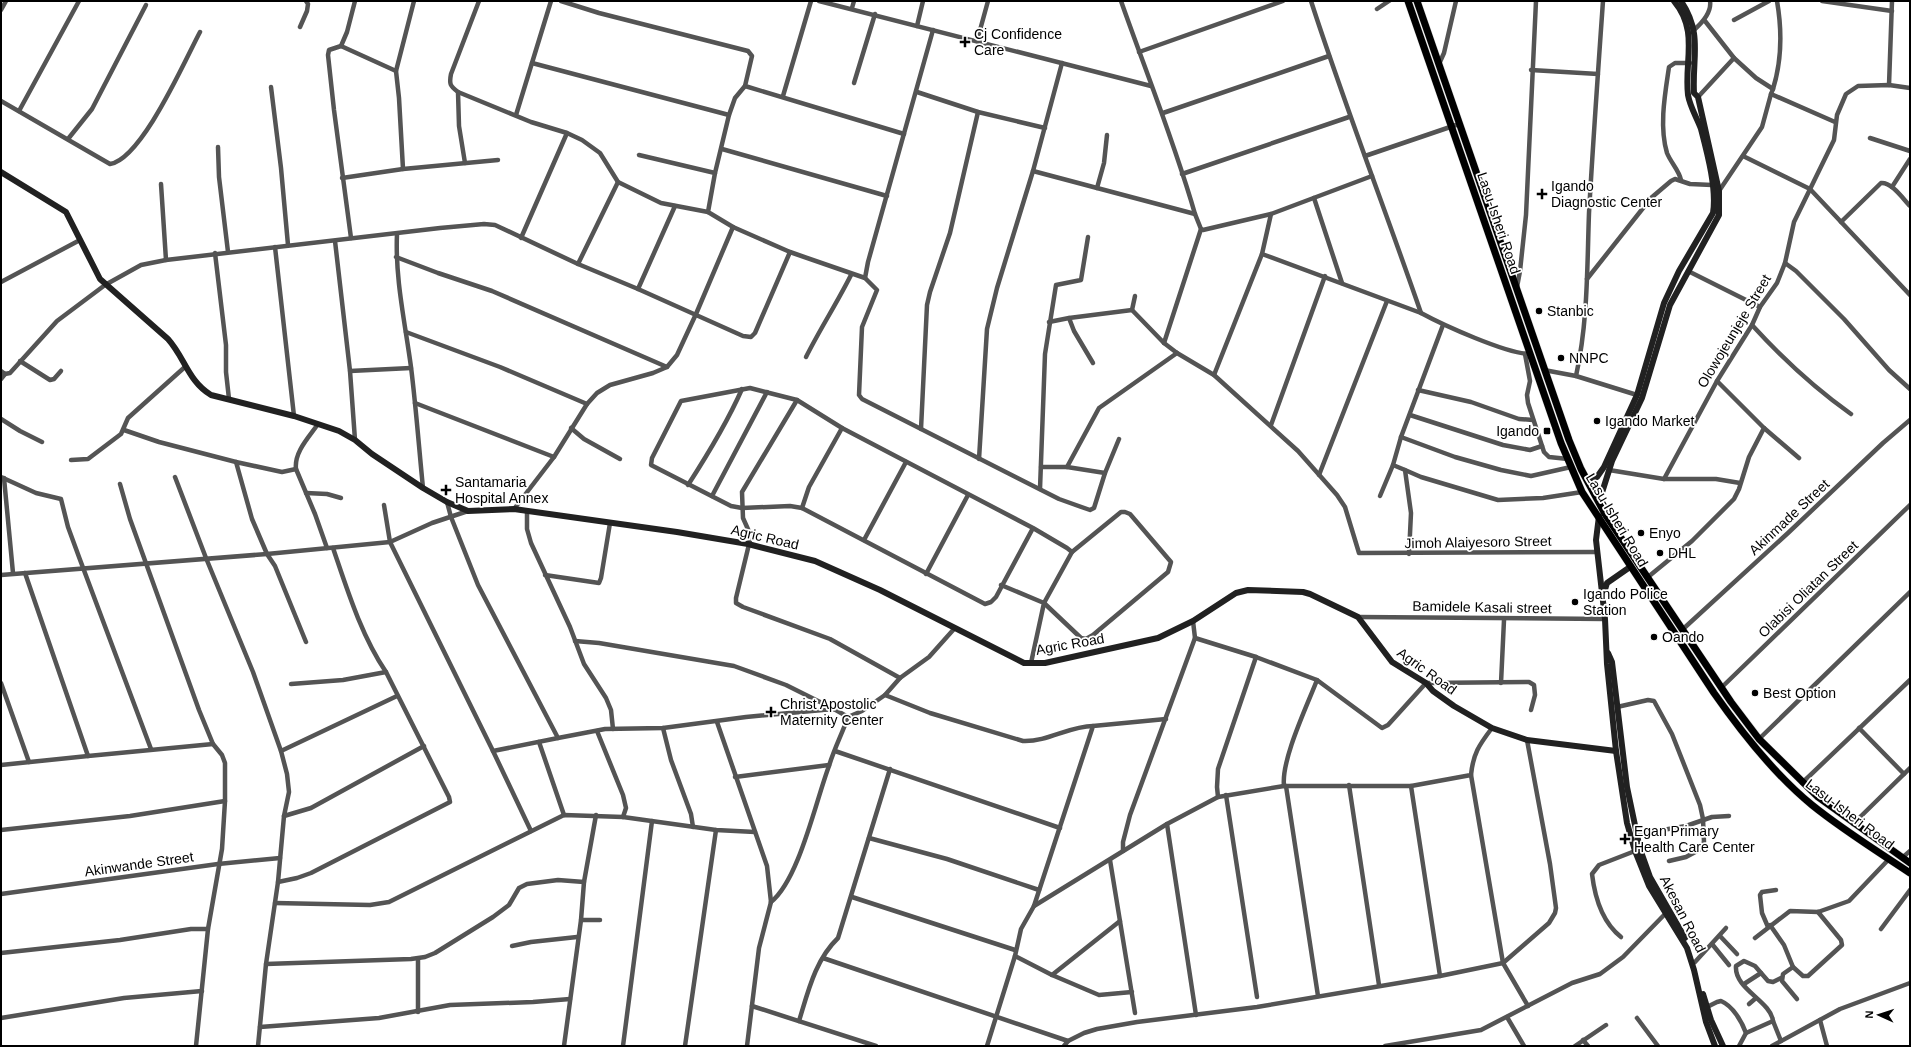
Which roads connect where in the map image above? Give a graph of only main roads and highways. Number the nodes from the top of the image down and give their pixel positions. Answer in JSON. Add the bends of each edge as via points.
{"nodes":[{"id":1,"x":1408,"y":1,"type":"edge"},
{"id":2,"x":1417,"y":1,"type":"edge"},
{"id":3,"x":1910,"y":863,"type":"edge"},
{"id":4,"x":1910,"y":873,"type":"edge"}],
"edges":[{"from":1,"to":4,"type":"main road","name":"Lasu-Isheri Road","via":[[1528,354],[1582,492],[1714,693],[1762,754],[1811,804],[1847,832]]},
{"from":2,"to":3,"type":"main road","name":"Lasu-Isheri Road","via":[[1569,440],[1605,514],[1759,739],[1802,783],[1853,824]]}]}
